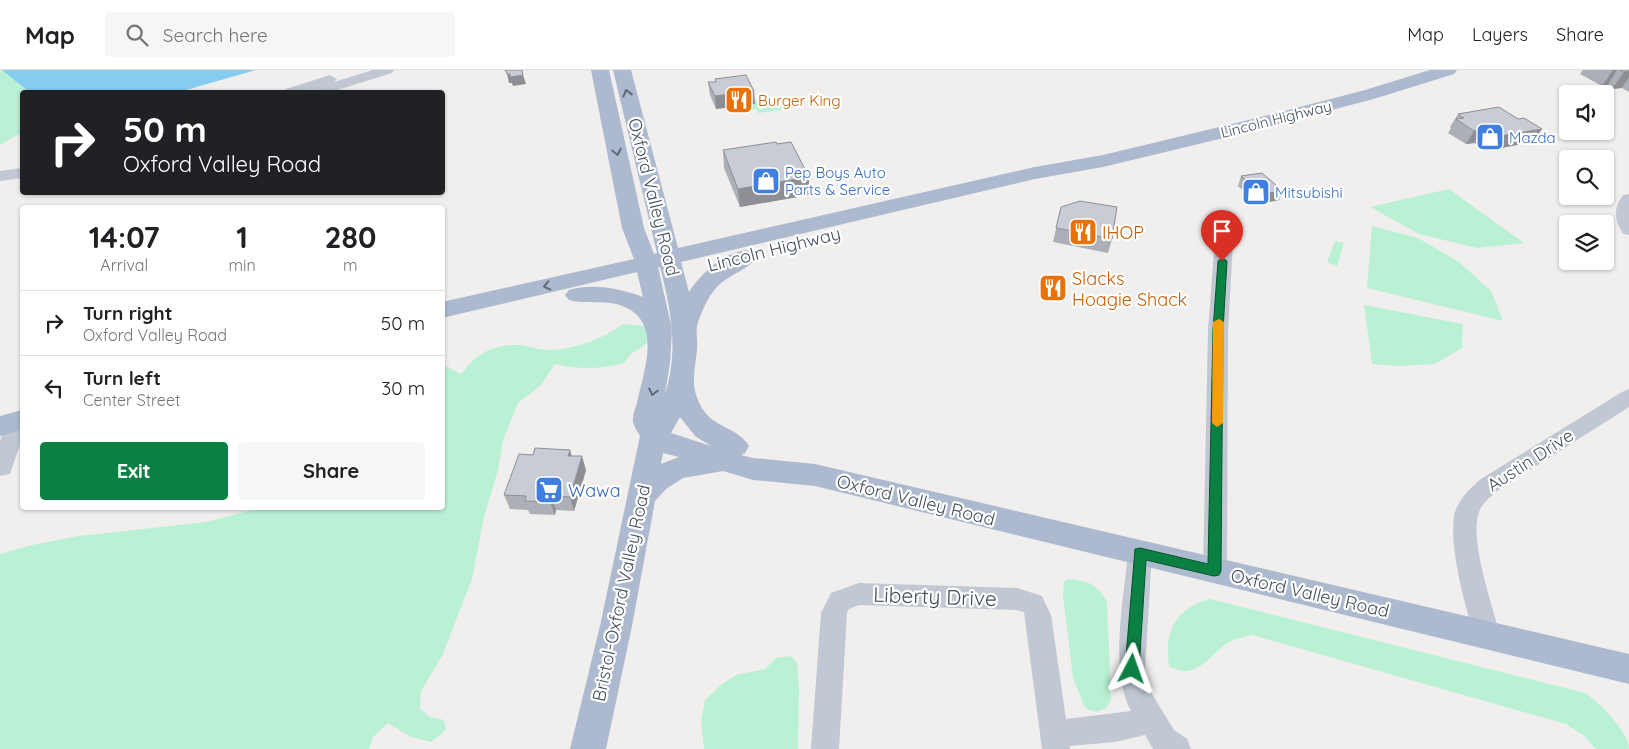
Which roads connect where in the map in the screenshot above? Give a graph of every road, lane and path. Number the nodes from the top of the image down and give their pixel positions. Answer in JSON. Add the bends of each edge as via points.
{"nodes":[{"id":1,"x":358,"y":70,"type":"edge"},
{"id":2,"x":387,"y":70,"type":"edge"},
{"id":3,"x":600,"y":70,"type":"edge"},
{"id":4,"x":622,"y":70,"type":"edge"},
{"id":5,"x":1448,"y":70,"type":"edge"},
{"id":6,"x":297,"y":90,"type":"edge"},
{"id":7,"x":324,"y":90,"type":"edge"},
{"id":8,"x":20,"y":163,"type":"edge"},
{"id":9,"x":0,"y":166,"type":"edge"},
{"id":10,"x":20,"y":173,"type":"edge"},
{"id":11,"x":0,"y":176,"type":"edge"},
{"id":12,"x":1629,"y":198,"type":"edge"},
{"id":13,"x":660,"y":220,"type":"junction"},
{"id":14,"x":1225,"y":226,"type":"dead end"},
{"id":15,"x":633,"y":228,"type":"junction"},
{"id":16,"x":1629,"y":230,"type":"edge"},
{"id":17,"x":752,"y":248,"type":"junction"},
{"id":18,"x":671,"y":266,"type":"junction"},
{"id":19,"x":648,"y":272,"type":"junction"},
{"id":20,"x":575,"y":288,"type":"junction"},
{"id":21,"x":445,"y":310,"type":"edge"},
{"id":22,"x":445,"y":325,"type":"edge"},
{"id":23,"x":685,"y":327,"type":"junction"},
{"id":24,"x":660,"y":329,"type":"junction"},
{"id":25,"x":681,"y":383,"type":"junction"},
{"id":26,"x":1629,"y":396,"type":"edge"},
{"id":27,"x":12,"y":417,"type":"edge"},
{"id":28,"x":653,"y":436,"type":"junction"},
{"id":29,"x":728,"y":454,"type":"junction"},
{"id":30,"x":2,"y":468,"type":"dead end"},
{"id":31,"x":641,"y":498,"type":"junction"},
{"id":32,"x":1140,"y":553,"type":"junction"},
{"id":33,"x":1214,"y":571,"type":"junction"},
{"id":34,"x":1486,"y":634,"type":"junction"},
{"id":35,"x":1629,"y":669,"type":"edge"},
{"id":36,"x":1152,"y":720,"type":"junction"},
{"id":37,"x":1055,"y":742,"type":"edge"},
{"id":38,"x":588,"y":749,"type":"edge"},
{"id":39,"x":826,"y":749,"type":"edge"},
{"id":40,"x":1177,"y":749,"type":"edge"}],
"edges":[{"from":1,"to":6,"type":"street"},
{"from":2,"to":7,"type":"street"},
{"from":3,"to":15,"type":"main road","name":"Oxford Valley Road","one_way":true},
{"from":13,"to":4,"type":"main road","name":"Oxford Valley Road","one_way":true},
{"from":5,"to":17,"type":"main road","name":"Lincoln Highway","via":[[1334,104],[1103,161],[1043,181]]},
{"from":8,"to":9,"type":"street"},
{"from":10,"to":11,"type":"street"},
{"from":12,"to":16,"type":"street","via":[[1623,213]]},
{"from":13,"to":17,"type":"main road","via":[[671,230],[694,239]]},
{"from":13,"to":18,"type":"main road","name":"Oxford Valley Road"},
{"from":14,"to":33,"type":"street","via":[[1218,330]]},
{"from":15,"to":19,"type":"main road","name":"Oxford Valley Road"},
{"from":15,"to":20,"type":"main road","via":[[631,238],[617,256]]},
{"from":17,"to":18,"type":"main road","name":"Lincoln Highway"},
{"from":17,"to":23,"type":"main road","via":[[706,284],[692,306]]},
{"from":18,"to":19,"type":"main road","name":"Lincoln Highway"},
{"from":18,"to":23,"type":"main road","name":"Oxford Valley Road"},
{"from":19,"to":20,"type":"main road","name":"Lincoln Highway"},
{"from":19,"to":24,"type":"main road","name":"Oxford Valley Road"},
{"from":20,"to":21,"type":"main road","name":"Lincoln Highway","one_way":true},
{"from":20,"to":22,"type":"main road","name":"Lincoln Highway"},
{"from":20,"to":24,"type":"main road","via":[[642,305],[651,312]]},
{"from":23,"to":25,"type":"main road","name":"Oxford Valley Road"},
{"from":24,"to":28,"type":"main road","name":"Oxford Valley Road","one_way":true,"via":[[658,363],[646,421]]},
{"from":25,"to":28,"type":"main road","name":"Oxford Valley Road","via":[[666,422]]},
{"from":25,"to":29,"type":"main road","via":[[694,420]]},
{"from":26,"to":34,"type":"street","name":"Austin Drive","via":[[1489,485],[1474,499],[1466,513],[1466,541]]},
{"from":27,"to":30,"type":"street"},
{"from":28,"to":29,"type":"main road","name":"Oxford Valley Road","via":[[700,452]]},
{"from":28,"to":31,"type":"main road","name":"Bristol-Oxford Valley Road"},
{"from":29,"to":31,"type":"main road","via":[[675,469],[652,483]]},
{"from":29,"to":32,"type":"main road","name":"Oxford Valley Road","via":[[752,469],[815,475]]},
{"from":31,"to":38,"type":"main road","name":"Bristol-Oxford Valley Road"},
{"from":32,"to":33,"type":"main road","name":"Oxford Valley Road"},
{"from":32,"to":36,"type":"street","via":[[1132,669],[1139,699]]},
{"from":33,"to":34,"type":"main road","name":"Oxford Valley Road"},
{"from":34,"to":35,"type":"main road","name":"Oxford Valley Road"},
{"from":36,"to":37,"type":"street"},
{"from":36,"to":40,"type":"street","via":[[1164,740]]},
{"from":37,"to":39,"type":"street","name":"Liberty Drive","via":[[1038,615],[1033,604],[1017,598],[859,594],[840,601],[834,613]]}]}
